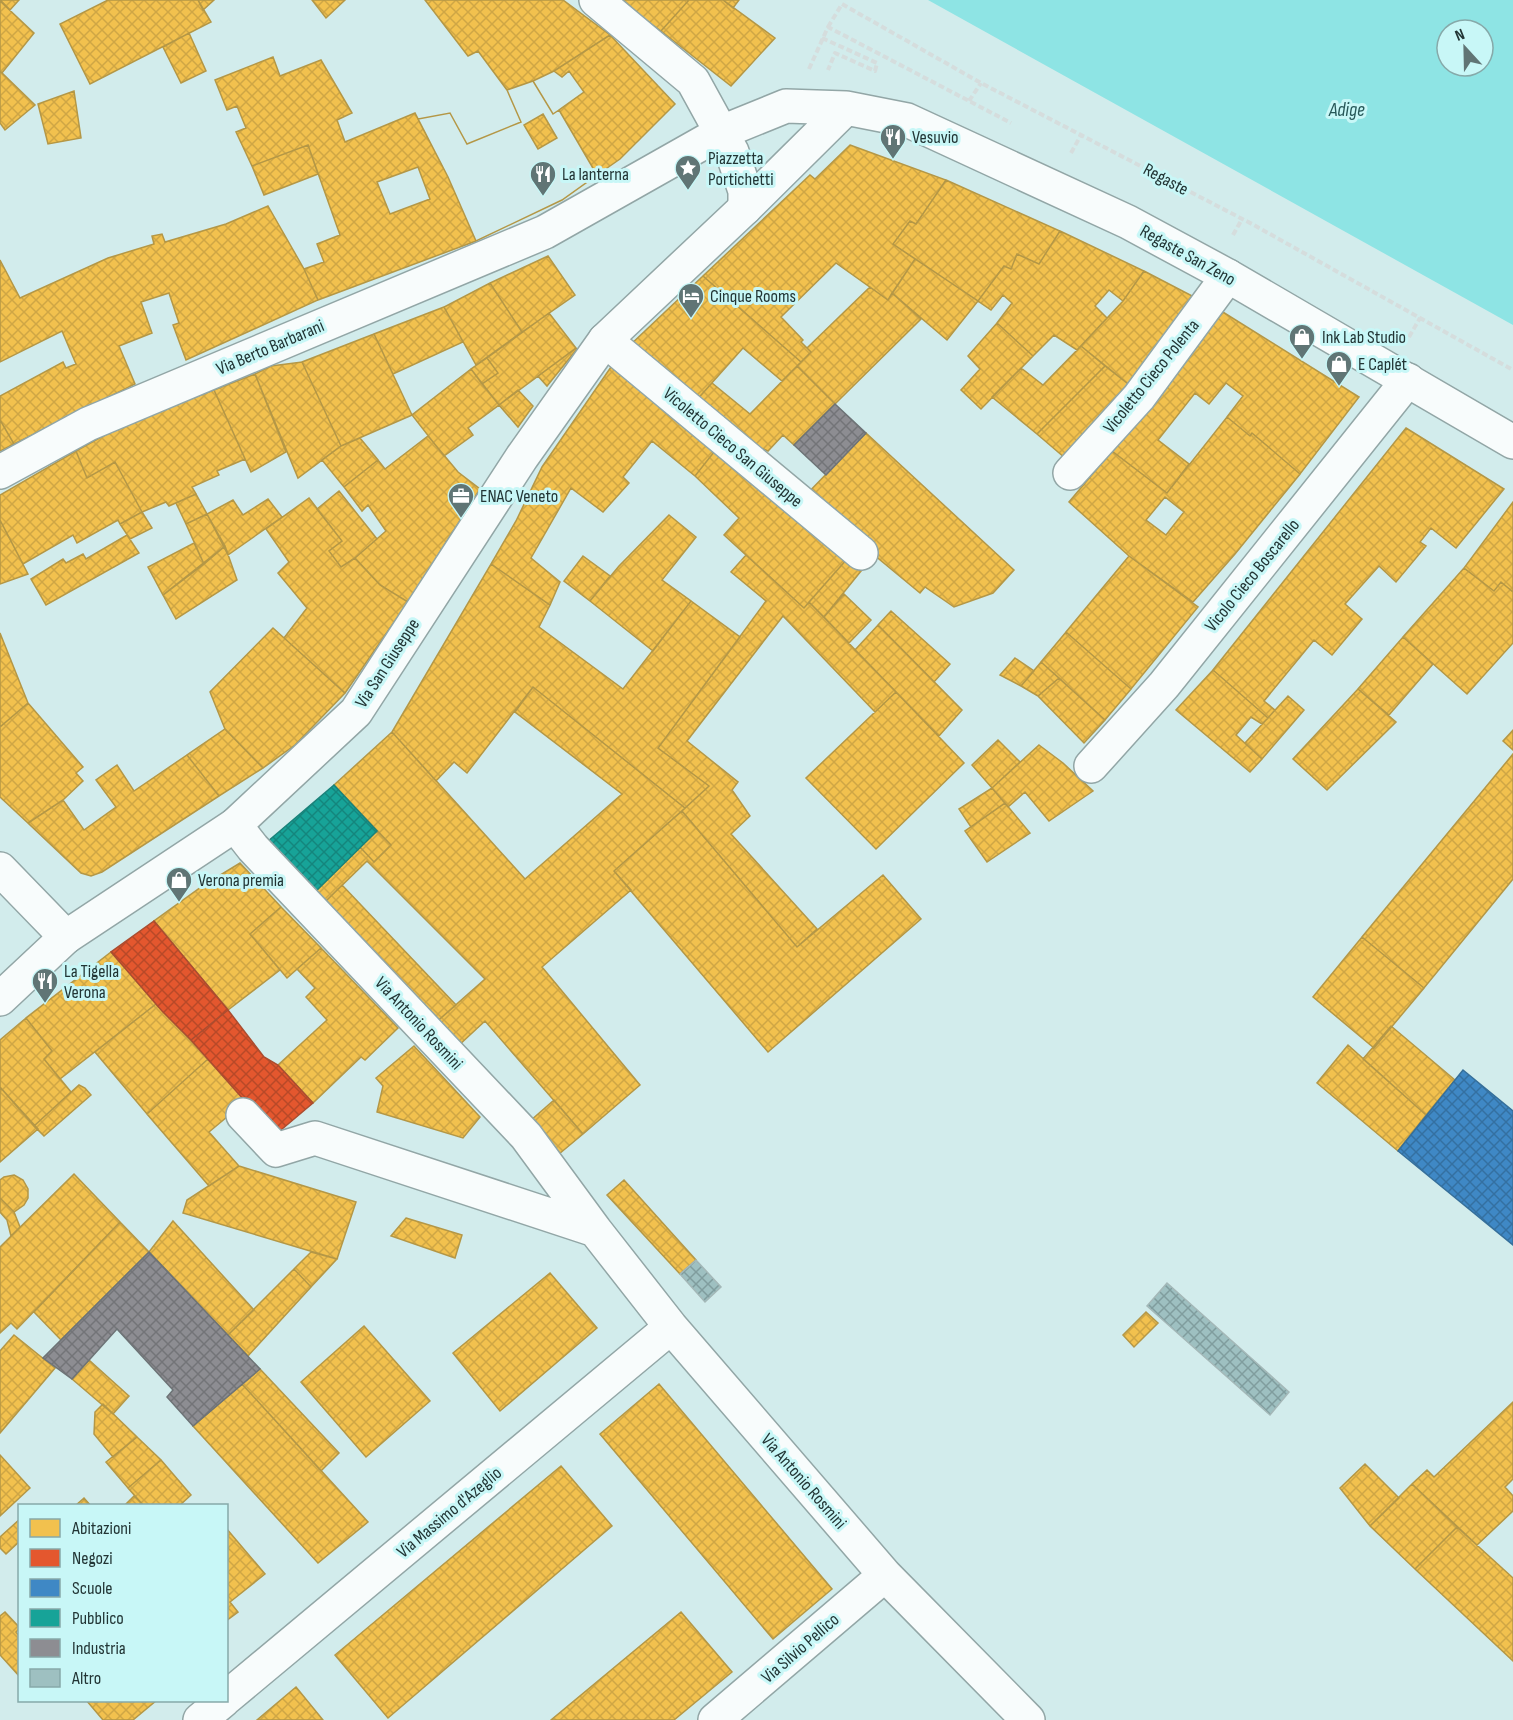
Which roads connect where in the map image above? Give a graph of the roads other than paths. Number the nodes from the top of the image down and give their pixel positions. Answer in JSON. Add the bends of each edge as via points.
{"nodes":[{"id":1,"x":596,"y":0,"type":"edge"},
{"id":2,"x":846,"y":108,"type":"junction"},
{"id":3,"x":722,"y":132,"type":"junction"},
{"id":4,"x":745,"y":208,"type":"junction"},
{"id":5,"x":1228,"y":276,"type":"junction"},
{"id":6,"x":605,"y":340,"type":"junction"},
{"id":7,"x":1408,"y":380,"type":"junction"},
{"id":8,"x":1513,"y":442,"type":"edge"},
{"id":9,"x":0,"y":471,"type":"edge"},
{"id":10,"x":1070,"y":473,"type":"dead end"},
{"id":11,"x":861,"y":553,"type":"dead end"},
{"id":12,"x":1091,"y":766,"type":"dead end"},
{"id":13,"x":235,"y":825,"type":"junction"},
{"id":14,"x":0,"y":869,"type":"edge"},
{"id":15,"x":66,"y":937,"type":"junction"},
{"id":16,"x":0,"y":999,"type":"edge"},
{"id":17,"x":243,"y":1115,"type":"dead end"},
{"id":18,"x":595,"y":1230,"type":"junction"},
{"id":19,"x":671,"y":1327,"type":"junction"},
{"id":20,"x":885,"y":1575,"type":"junction"},
{"id":21,"x":228,"y":1696,"type":"edge"},
{"id":22,"x":221,"y":1702,"type":"edge"},
{"id":23,"x":200,"y":1720,"type":"edge"},
{"id":24,"x":715,"y":1720,"type":"edge"},
{"id":25,"x":1028,"y":1720,"type":"edge"}],
"edges":[{"from":1,"to":3,"type":"street","via":[[693,81]]},
{"from":2,"to":3,"type":"street","via":[[786,106]]},
{"from":2,"to":4,"type":"street"},
{"from":2,"to":5,"type":"street","name":"Regaste San Zeno","via":[[907,120],[1128,222]]},
{"from":3,"to":4,"type":"street","via":[[745,190]]},
{"from":3,"to":9,"type":"street","name":"Via Berto Barbarani","via":[[545,232],[88,424]]},
{"from":4,"to":6,"type":"street"},
{"from":5,"to":7,"type":"street","name":"Regaste San Zeno"},
{"from":5,"to":10,"type":"street","name":"Vicoletto Cieco Polenta","via":[[1139,397]]},
{"from":6,"to":11,"type":"street","name":"Vicoletto Cieco San Giuseppe"},
{"from":6,"to":13,"type":"street","name":"Via San Giuseppe","via":[[522,457],[356,711]]},
{"from":7,"to":8,"type":"street","name":"Regaste San Zeno"},
{"from":7,"to":12,"type":"street","name":"Vicolo Cieco Boscarello","via":[[1164,685]]},
{"from":13,"to":15,"type":"street","name":"Via San Giuseppe"},
{"from":13,"to":18,"type":"street","name":"Via Antonio Rosmini","via":[[526,1136]]},
{"from":14,"to":15,"type":"street"},
{"from":15,"to":16,"type":"street","name":"Via San Giuseppe"},
{"from":17,"to":18,"type":"street","via":[[276,1150],[315,1138]]},
{"from":18,"to":19,"type":"street","name":"Via Antonio Rosmini"},
{"from":19,"to":20,"type":"street","name":"Via Antonio Rosmini"},
{"from":19,"to":21,"type":"street","name":"Via Massimo d'Azeglio"},
{"from":20,"to":24,"type":"street","name":"Via Silvio Pellico"},
{"from":20,"to":25,"type":"street","name":"Via Antonio Rosmini"},
{"from":22,"to":23,"type":"street","name":"Via Massimo d'Azeglio"}]}
